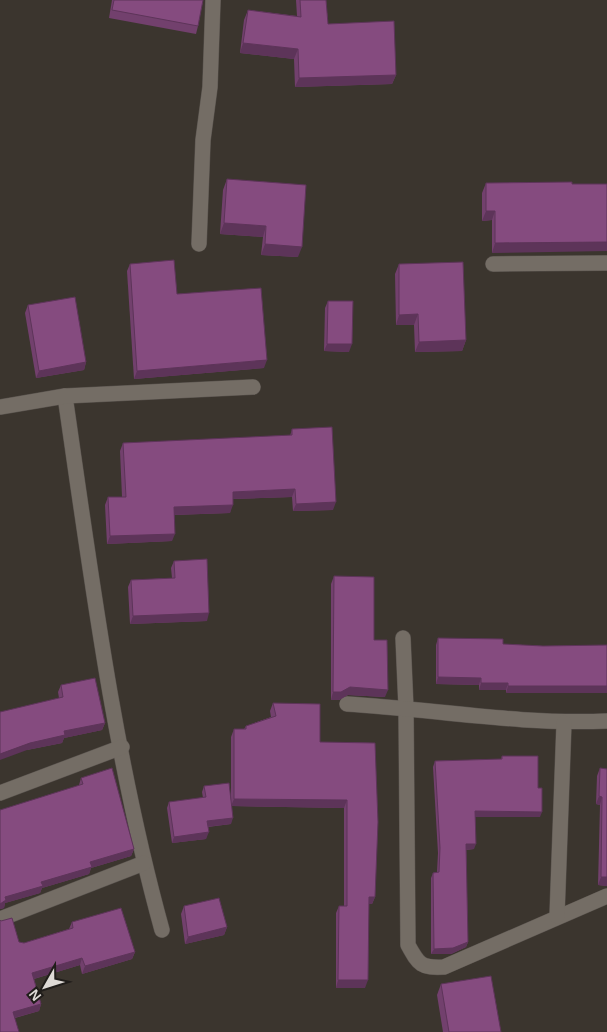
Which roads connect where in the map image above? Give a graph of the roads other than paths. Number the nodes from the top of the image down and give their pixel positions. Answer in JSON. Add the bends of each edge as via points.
{"nodes":[{"id":1,"x":213,"y":0,"type":"edge"},
{"id":2,"x":199,"y":244,"type":"dead end"},
{"id":3,"x":607,"y":263,"type":"edge"},
{"id":4,"x":492,"y":264,"type":"dead end"},
{"id":5,"x":253,"y":387,"type":"dead end"},
{"id":6,"x":65,"y":396,"type":"junction"},
{"id":7,"x":0,"y":407,"type":"edge"},
{"id":8,"x":402,"y":638,"type":"dead end"},
{"id":9,"x":347,"y":704,"type":"edge"},
{"id":10,"x":406,"y":708,"type":"junction"},
{"id":11,"x":607,"y":721,"type":"edge"},
{"id":12,"x":564,"y":723,"type":"junction"},
{"id":13,"x":122,"y":747,"type":"junction"},
{"id":14,"x":0,"y":793,"type":"edge"},
{"id":15,"x":144,"y":862,"type":"junction"},
{"id":16,"x":607,"y":896,"type":"edge"},
{"id":17,"x":557,"y":916,"type":"junction"},
{"id":18,"x":0,"y":919,"type":"edge"},
{"id":19,"x":162,"y":930,"type":"dead end"}],
"edges":[{"from":1,"to":2,"type":"street"},
{"from":3,"to":4,"type":"street"},
{"from":5,"to":6,"type":"street"},
{"from":6,"to":7,"type":"street"},
{"from":6,"to":13,"type":"street","via":[[96,605]]},
{"from":8,"to":10,"type":"street"},
{"from":9,"to":10,"type":"street"},
{"from":10,"to":12,"type":"street"},
{"from":10,"to":17,"type":"street","via":[[408,946],[416,961],[426,967],[444,967]]},
{"from":11,"to":12,"type":"street"},
{"from":12,"to":17,"type":"street"},
{"from":13,"to":14,"type":"street"},
{"from":13,"to":15,"type":"street"},
{"from":15,"to":18,"type":"street"},
{"from":15,"to":19,"type":"street"},
{"from":16,"to":17,"type":"street"}]}
